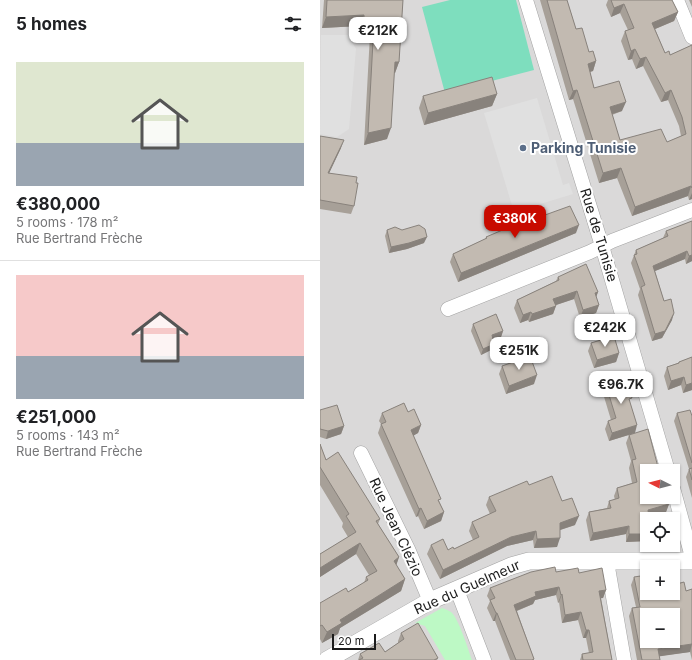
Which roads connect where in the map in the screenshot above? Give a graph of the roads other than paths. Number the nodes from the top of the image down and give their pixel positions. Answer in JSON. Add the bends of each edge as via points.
{"nodes":[{"id":1,"x":526,"y":0,"type":"edge"},
{"id":2,"x":676,"y":0,"type":"edge"},
{"id":3,"x":692,"y":37,"type":"edge"},
{"id":4,"x":692,"y":210,"type":"edge"},
{"id":5,"x":602,"y":246,"type":"junction"},
{"id":6,"x":448,"y":309,"type":"dead end"},
{"id":7,"x":361,"y":453,"type":"dead end"},
{"id":8,"x":666,"y":464,"type":"edge"},
{"id":9,"x":677,"y":504,"type":"edge"},
{"id":10,"x":692,"y":557,"type":"edge"},
{"id":11,"x":692,"y":561,"type":"edge"},
{"id":12,"x":607,"y":562,"type":"junction"},
{"id":13,"x":457,"y":590,"type":"junction"},
{"id":14,"x":430,"y":601,"type":"junction"},
{"id":15,"x":327,"y":660,"type":"edge"},
{"id":16,"x":484,"y":660,"type":"edge"},
{"id":17,"x":624,"y":660,"type":"edge"}],
"edges":[{"from":1,"to":5,"type":"street","name":"Rue de Tunisie"},
{"from":2,"to":3,"type":"street"},
{"from":4,"to":5,"type":"street"},
{"from":5,"to":6,"type":"street"},
{"from":5,"to":8,"type":"street","name":"Rue de Tunisie"},
{"from":7,"to":14,"type":"street","name":"Rue Jean Clézio","via":[[408,549]]},
{"from":9,"to":10,"type":"street"},
{"from":11,"to":12,"type":"street","name":"Rue du Guelmeur"},
{"from":12,"to":13,"type":"street","name":"Rue du Guelmeur","via":[[530,561],[511,566]]},
{"from":12,"to":17,"type":"street"},
{"from":13,"to":14,"type":"street","name":"Rue du Guelmeur"},
{"from":13,"to":16,"type":"street"},
{"from":14,"to":15,"type":"street","name":"Rue du Guelmeur"}]}
